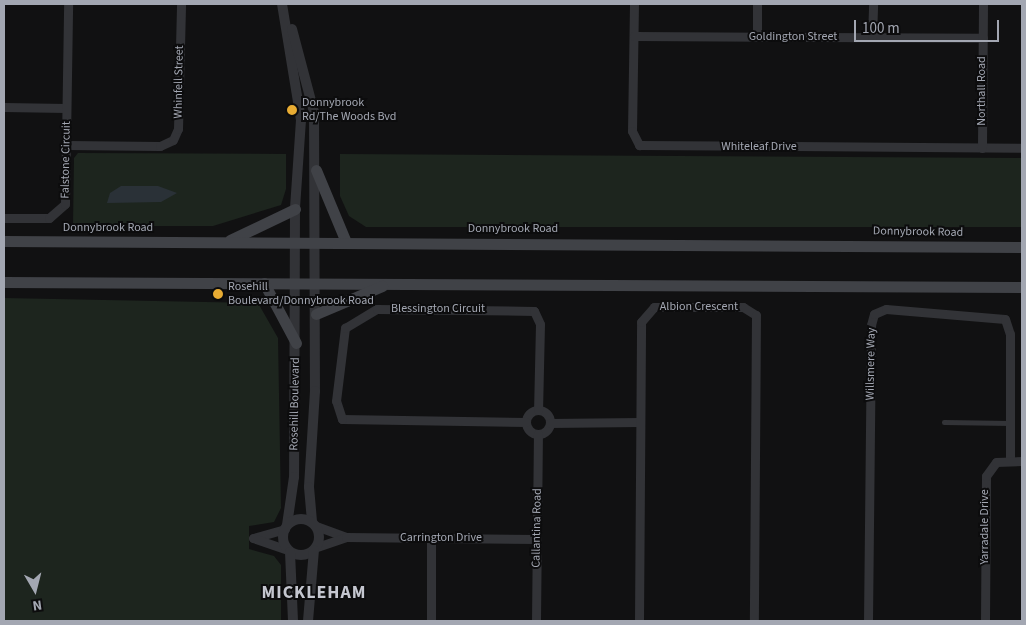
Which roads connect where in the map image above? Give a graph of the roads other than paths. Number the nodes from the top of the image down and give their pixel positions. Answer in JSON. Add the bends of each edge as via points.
{"nodes":[{"id":1,"x":68,"y":4,"type":"edge"},
{"id":2,"x":181,"y":4,"type":"edge"},
{"id":3,"x":283,"y":4,"type":"edge"},
{"id":4,"x":634,"y":4,"type":"edge"},
{"id":5,"x":757,"y":4,"type":"edge"},
{"id":6,"x":873,"y":4,"type":"edge"},
{"id":7,"x":983,"y":4,"type":"edge"},
{"id":8,"x":634,"y":36,"type":"junction"},
{"id":9,"x":757,"y":36,"type":"junction"},
{"id":10,"x":872,"y":37,"type":"junction"},
{"id":11,"x":983,"y":38,"type":"junction"},
{"id":12,"x":4,"y":107,"type":"edge"},
{"id":13,"x":66,"y":108,"type":"junction"},
{"id":14,"x":66,"y":145,"type":"junction"},
{"id":15,"x":982,"y":148,"type":"junction"},
{"id":16,"x":1022,"y":148,"type":"edge"},
{"id":17,"x":316,"y":170,"type":"junction"},
{"id":18,"x":295,"y":209,"type":"junction"},
{"id":19,"x":4,"y":218,"type":"edge"},
{"id":20,"x":4,"y":241,"type":"edge"},
{"id":21,"x":224,"y":242,"type":"junction"},
{"id":22,"x":296,"y":242,"type":"junction"},
{"id":23,"x":316,"y":242,"type":"junction"},
{"id":24,"x":346,"y":242,"type":"junction"},
{"id":25,"x":1020,"y":247,"type":"edge"},
{"id":26,"x":4,"y":282,"type":"edge"},
{"id":27,"x":264,"y":283,"type":"junction"},
{"id":28,"x":295,"y":283,"type":"junction"},
{"id":29,"x":315,"y":283,"type":"junction"},
{"id":30,"x":388,"y":283,"type":"junction"},
{"id":31,"x":1022,"y":287,"type":"edge"},
{"id":32,"x":316,"y":314,"type":"junction"},
{"id":33,"x":296,"y":343,"type":"junction"},
{"id":34,"x":538,"y":410,"type":"junction"},
{"id":35,"x":526,"y":422,"type":"junction"},
{"id":36,"x":639,"y":422,"type":"junction"},
{"id":37,"x":944,"y":422,"type":"dead end"},
{"id":38,"x":1010,"y":422,"type":"junction"},
{"id":39,"x":550,"y":423,"type":"junction"},
{"id":40,"x":538,"y":434,"type":"junction"},
{"id":41,"x":1010,"y":460,"type":"junction"},
{"id":42,"x":1022,"y":461,"type":"edge"},
{"id":43,"x":314,"y":524,"type":"junction"},
{"id":44,"x":286,"y":527,"type":"junction"},
{"id":45,"x":346,"y":537,"type":"junction"},
{"id":46,"x":431,"y":539,"type":"junction"},
{"id":47,"x":537,"y":539,"type":"junction"},
{"id":48,"x":315,"y":548,"type":"junction"},
{"id":49,"x":289,"y":551,"type":"junction"},
{"id":50,"x":293,"y":621,"type":"edge"},
{"id":51,"x":308,"y":621,"type":"edge"},
{"id":52,"x":431,"y":621,"type":"edge"},
{"id":53,"x":536,"y":621,"type":"edge"},
{"id":54,"x":639,"y":621,"type":"edge"},
{"id":55,"x":754,"y":621,"type":"edge"},
{"id":56,"x":868,"y":621,"type":"edge"},
{"id":57,"x":985,"y":621,"type":"edge"}],
"edges":[{"from":1,"to":13,"type":"street","name":"Falstone Circuit"},
{"from":2,"to":14,"type":"street","name":"Whinfell Street","via":[[178,128],[173,140],[160,146]]},
{"from":3,"to":17,"type":"street","name":"Rosehill Boulevard","via":[[314,112]]},
{"from":3,"to":18,"type":"street","name":"Rosehill Boulevard","via":[[301,120]]},
{"from":4,"to":8,"type":"street","name":"Whiteleaf Drive"},
{"from":5,"to":9,"type":"street"},
{"from":6,"to":10,"type":"street"},
{"from":7,"to":11,"type":"street","name":"Northall Road"},
{"from":8,"to":9,"type":"street","name":"Goldington Street"},
{"from":8,"to":15,"type":"street","name":"Whiteleaf Drive","via":[[632,131],[639,145]]},
{"from":9,"to":10,"type":"street","name":"Goldington Street"},
{"from":10,"to":11,"type":"street","name":"Goldington Street"},
{"from":11,"to":15,"type":"street","name":"Northall Road"},
{"from":12,"to":13,"type":"street","name":"Falstone Circuit"},
{"from":13,"to":14,"type":"street","name":"Falstone Circuit"},
{"from":14,"to":19,"type":"street","name":"Falstone Circuit","via":[[61,211],[49,218]]},
{"from":15,"to":16,"type":"street","name":"Whiteleaf Drive"},
{"from":17,"to":23,"type":"street","name":"Rosehill Boulevard"},
{"from":17,"to":24,"type":"main road"},
{"from":18,"to":21,"type":"main road"},
{"from":18,"to":22,"type":"street","name":"Rosehill Boulevard"},
{"from":20,"to":21,"type":"main road","name":"Donnybrook Road"},
{"from":21,"to":22,"type":"main road","name":"Donnybrook Road"},
{"from":22,"to":23,"type":"main road","name":"Donnybrook Road"},
{"from":22,"to":28,"type":"street","name":"Rosehill Boulevard"},
{"from":23,"to":24,"type":"main road","name":"Donnybrook Road"},
{"from":23,"to":29,"type":"street","name":"Rosehill Boulevard"},
{"from":24,"to":25,"type":"main road","name":"Donnybrook Road"},
{"from":26,"to":27,"type":"main road"},
{"from":27,"to":28,"type":"main road"},
{"from":27,"to":33,"type":"main road"},
{"from":28,"to":29,"type":"main road"},
{"from":28,"to":33,"type":"street","name":"Rosehill Boulevard"},
{"from":29,"to":30,"type":"main road"},
{"from":29,"to":32,"type":"street","name":"Rosehill Boulevard"},
{"from":30,"to":31,"type":"main road"},
{"from":30,"to":32,"type":"main road"},
{"from":32,"to":43,"type":"street","name":"Rosehill Boulevard","via":[[309,477]]},
{"from":33,"to":44,"type":"street","name":"Rosehill Boulevard","via":[[294,484]]},
{"from":34,"to":35,"type":"street"},
{"from":34,"to":35,"type":"street","name":"Blessington Circuit","via":[[540,324],[534,311],[377,309],[346,328],[336,401],[342,419]]},
{"from":34,"to":39,"type":"street","via":[[546,413]]},
{"from":35,"to":40,"type":"street"},
{"from":36,"to":39,"type":"street"},
{"from":36,"to":54,"type":"street","name":"Albion Crescent"},
{"from":36,"to":55,"type":"street","name":"Albion Crescent","via":[[641,322],[646,311],[743,308],[754,313]]},
{"from":37,"to":38,"type":"lane"},
{"from":38,"to":41,"type":"street","name":"Willsmere Way"},
{"from":38,"to":56,"type":"street","name":"Willsmere Way","via":[[1010,329],[1005,319],[886,309],[874,314],[871,325]]},
{"from":39,"to":40,"type":"street"},
{"from":40,"to":47,"type":"street","name":"Callantina Road"},
{"from":41,"to":42,"type":"street"},
{"from":41,"to":57,"type":"street","name":"Yarradale Drive","via":[[996,462],[986,476]]},
{"from":43,"to":44,"type":"street","via":[[298,520]]},
{"from":43,"to":45,"type":"street","name":"Carrington Drive"},
{"from":43,"to":48,"type":"street","name":"Rosehill Boulevard"},
{"from":44,"to":49,"type":"street","name":"Rosehill Boulevard"},
{"from":44,"to":49,"type":"street","via":[[253,538]]},
{"from":45,"to":46,"type":"street","name":"Carrington Drive"},
{"from":45,"to":48,"type":"street","name":"Carrington Drive"},
{"from":46,"to":47,"type":"street","name":"Carrington Drive"},
{"from":46,"to":52,"type":"street"},
{"from":47,"to":53,"type":"street","name":"Callantina Road"},
{"from":48,"to":49,"type":"street"},
{"from":48,"to":51,"type":"street"},
{"from":49,"to":50,"type":"street"}]}
